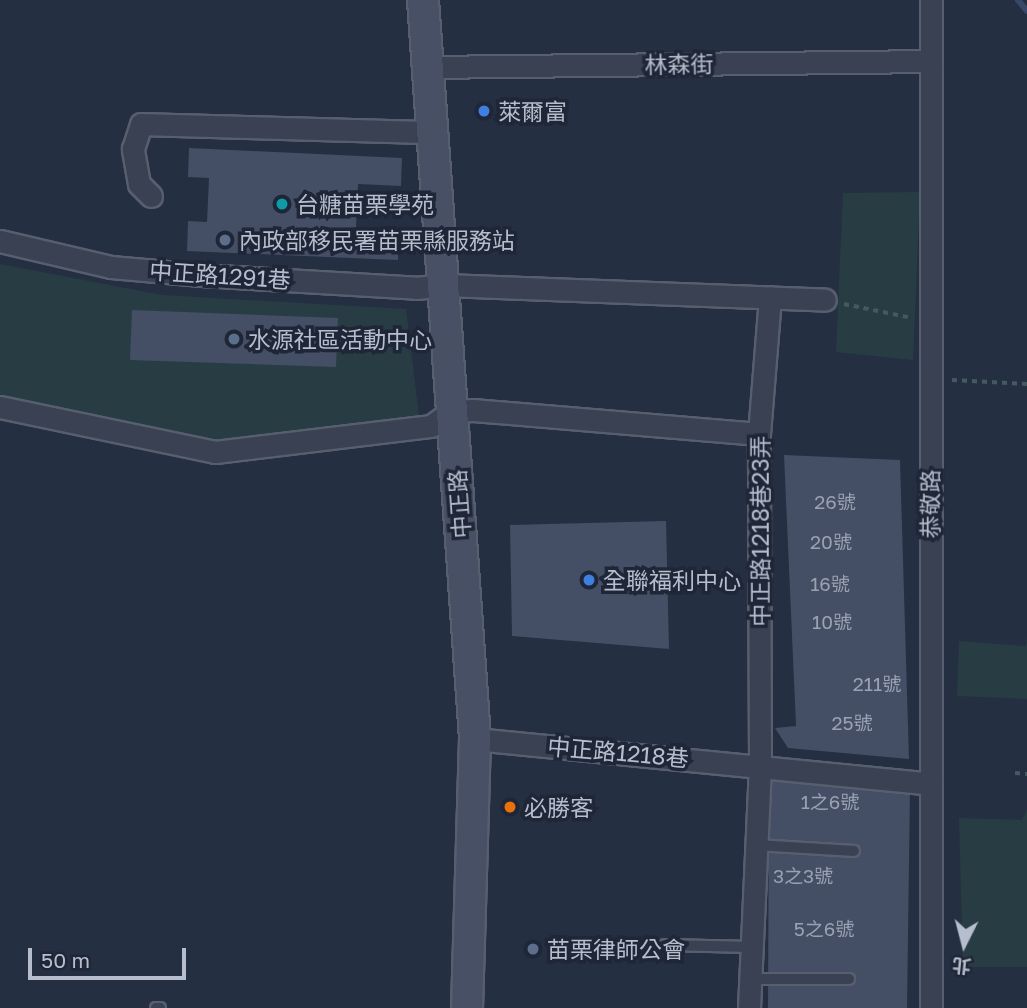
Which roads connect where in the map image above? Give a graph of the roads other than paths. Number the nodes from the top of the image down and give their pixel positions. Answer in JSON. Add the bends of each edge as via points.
{"nodes":[{"id":1,"x":423,"y":0,"type":"edge"},
{"id":2,"x":931,"y":0,"type":"edge"},
{"id":3,"x":931,"y":61,"type":"junction"},
{"id":4,"x":427,"y":67,"type":"junction"},
{"id":5,"x":432,"y":131,"type":"junction"},
{"id":6,"x":151,"y":196,"type":"dead end"},
{"id":7,"x":0,"y":242,"type":"edge"},
{"id":8,"x":443,"y":285,"type":"junction"},
{"id":9,"x":770,"y":297,"type":"junction"},
{"id":10,"x":825,"y":300,"type":"road end"},
{"id":11,"x":0,"y":407,"type":"edge"},
{"id":12,"x":452,"y":411,"type":"junction"},
{"id":13,"x":758,"y":434,"type":"junction"},
{"id":14,"x":475,"y":739,"type":"junction"},
{"id":15,"x":761,"y":765,"type":"junction"},
{"id":16,"x":931,"y":784,"type":"junction"},
{"id":17,"x":757,"y":845,"type":"junction"},
{"id":18,"x":854,"y":851,"type":"dead end"},
{"id":19,"x":665,"y":945,"type":"dead end"},
{"id":20,"x":752,"y":947,"type":"junction"},
{"id":21,"x":750,"y":979,"type":"junction"},
{"id":22,"x":849,"y":979,"type":"dead end"},
{"id":23,"x":467,"y":1008,"type":"edge"},
{"id":24,"x":749,"y":1008,"type":"edge"},
{"id":25,"x":932,"y":1008,"type":"edge"}],
"edges":[{"from":1,"to":4,"type":"street","name":"中正路"},
{"from":2,"to":3,"type":"street","name":"恭敬路"},
{"from":3,"to":4,"type":"street","name":"林森街"},
{"from":3,"to":16,"type":"street","name":"恭敬路","via":[[927,321]]},
{"from":4,"to":5,"type":"street","name":"中正路"},
{"from":5,"to":6,"type":"street","via":[[141,124],[133,149],[139,184]]},
{"from":5,"to":8,"type":"street","name":"中正路"},
{"from":7,"to":8,"type":"street","name":"中正路1291巷","via":[[111,267],[417,288]]},
{"from":8,"to":9,"type":"street","name":"中正路1291巷"},
{"from":8,"to":12,"type":"street","name":"中正路"},
{"from":9,"to":10,"type":"street","name":"中正路1291巷"},
{"from":9,"to":13,"type":"street","name":"中正路1218巷23弄"},
{"from":11,"to":12,"type":"street","via":[[215,452],[431,426]]},
{"from":12,"to":13,"type":"street"},
{"from":12,"to":14,"type":"street","name":"中正路"},
{"from":13,"to":15,"type":"street","name":"中正路1218巷23弄"},
{"from":14,"to":15,"type":"street","name":"中正路1218巷"},
{"from":14,"to":23,"type":"street","name":"中正路"},
{"from":15,"to":16,"type":"street","name":"中正路1218巷"},
{"from":15,"to":17,"type":"street"},
{"from":16,"to":25,"type":"street","name":"恭敬路"},
{"from":17,"to":18,"type":"lane"},
{"from":17,"to":20,"type":"street"},
{"from":19,"to":20,"type":"lane"},
{"from":20,"to":21,"type":"street"},
{"from":21,"to":22,"type":"lane"},
{"from":21,"to":24,"type":"street"}]}
